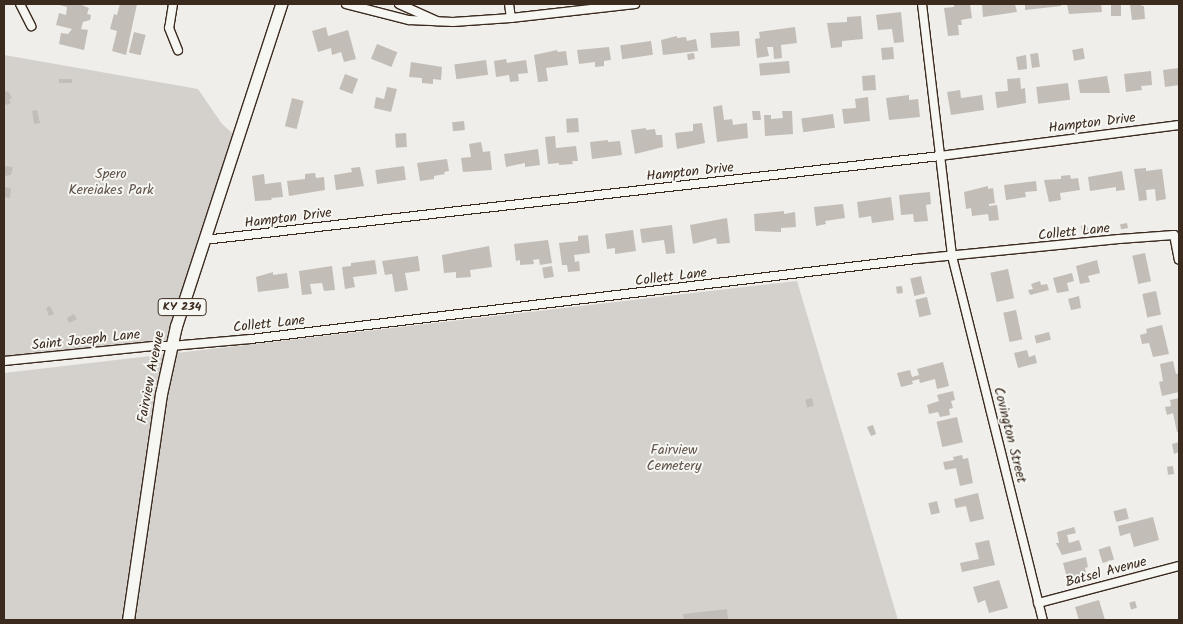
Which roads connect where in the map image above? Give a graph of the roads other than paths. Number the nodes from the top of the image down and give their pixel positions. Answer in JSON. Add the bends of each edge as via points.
{"nodes":[{"id":1,"x":20,"y":4,"type":"edge"},
{"id":2,"x":173,"y":4,"type":"edge"},
{"id":3,"x":281,"y":4,"type":"edge"},
{"id":4,"x":346,"y":4,"type":"edge"},
{"id":5,"x":399,"y":4,"type":"edge"},
{"id":6,"x":509,"y":4,"type":"edge"},
{"id":7,"x":635,"y":4,"type":"edge"},
{"id":8,"x":922,"y":4,"type":"edge"},
{"id":9,"x":511,"y":18,"type":"junction"},
{"id":10,"x":439,"y":22,"type":"junction"},
{"id":11,"x":31,"y":26,"type":"dead end"},
{"id":12,"x":178,"y":50,"type":"dead end"},
{"id":13,"x":1179,"y":125,"type":"edge"},
{"id":14,"x":940,"y":156,"type":"junction"},
{"id":15,"x":204,"y":240,"type":"junction"},
{"id":16,"x":952,"y":256,"type":"junction"},
{"id":17,"x":1179,"y":260,"type":"edge"},
{"id":18,"x":171,"y":346,"type":"junction"},
{"id":19,"x":4,"y":361,"type":"edge"},
{"id":20,"x":1179,"y":566,"type":"edge"},
{"id":21,"x":1038,"y":603,"type":"junction"},
{"id":22,"x":128,"y":620,"type":"edge"},
{"id":23,"x":1043,"y":620,"type":"edge"}],
"edges":[{"from":1,"to":11,"type":"street"},
{"from":2,"to":12,"type":"street","via":[[169,28]]},
{"from":3,"to":15,"type":"main road","name":"Fairview Avenue","number":"KY 234"},
{"from":4,"to":10,"type":"street","via":[[393,17]]},
{"from":5,"to":10,"type":"street"},
{"from":6,"to":9,"type":"street"},
{"from":7,"to":9,"type":"street"},
{"from":8,"to":14,"type":"street","name":"Covington Street"},
{"from":9,"to":10,"type":"street"},
{"from":13,"to":14,"type":"street","name":"Hampton Drive"},
{"from":14,"to":15,"type":"street","name":"Hampton Drive"},
{"from":14,"to":16,"type":"street","name":"Covington Street"},
{"from":15,"to":18,"type":"main road","name":"Fairview Avenue","number":"KY 234"},
{"from":16,"to":17,"type":"street","name":"Collett Lane","via":[[1174,235]]},
{"from":16,"to":18,"type":"street","name":"Collett Lane"},
{"from":16,"to":21,"type":"street","name":"Covington Street"},
{"from":18,"to":19,"type":"street","name":"Saint Joseph Lane"},
{"from":18,"to":22,"type":"main road","name":"Fairview Avenue","number":"KY 234"},
{"from":20,"to":21,"type":"street","name":"Batsel Avenue"},
{"from":21,"to":23,"type":"street","name":"Covington Street"}]}
